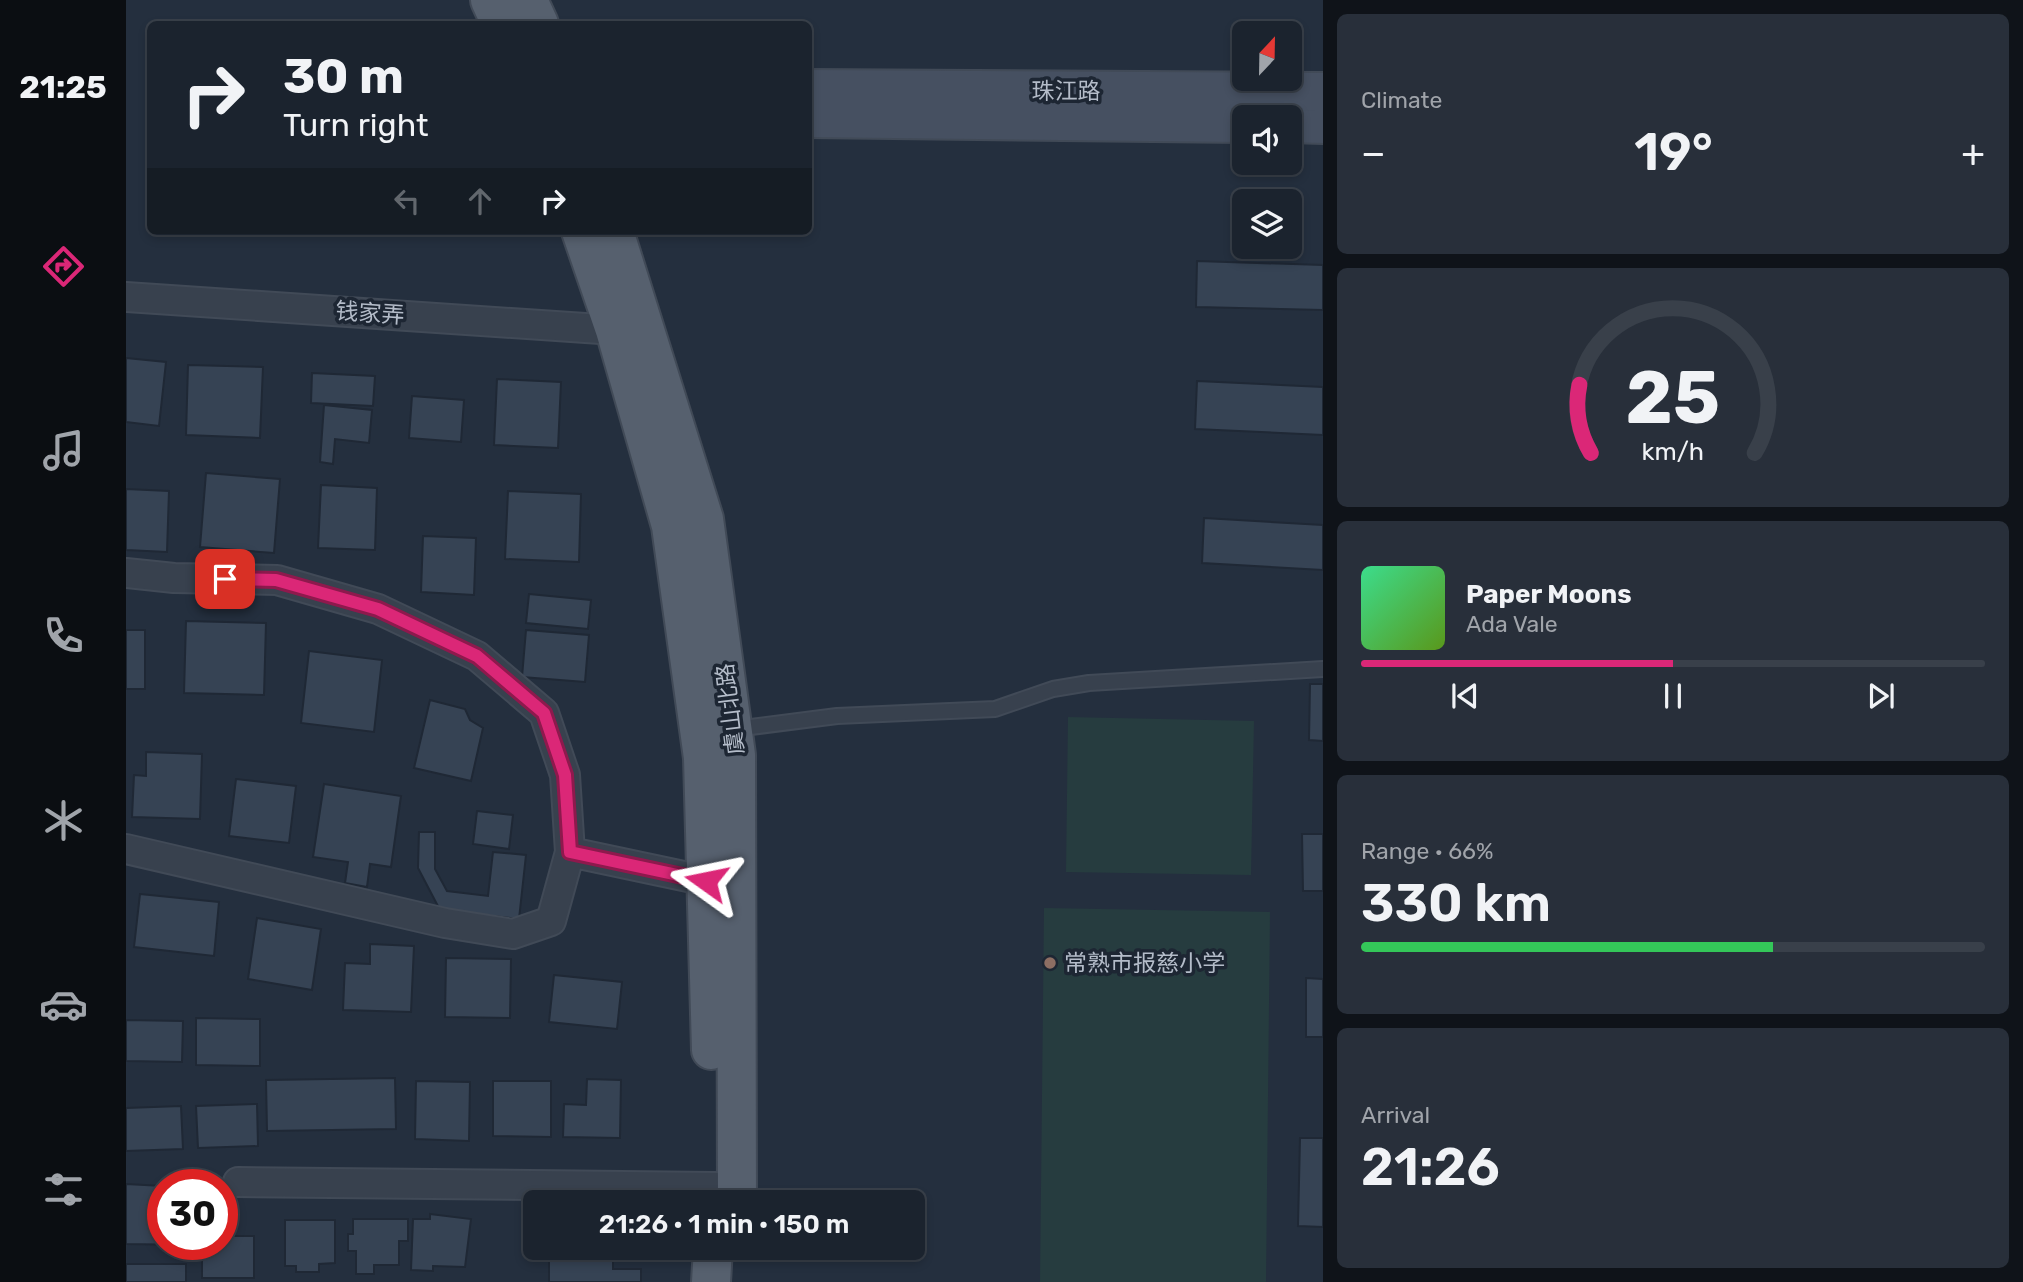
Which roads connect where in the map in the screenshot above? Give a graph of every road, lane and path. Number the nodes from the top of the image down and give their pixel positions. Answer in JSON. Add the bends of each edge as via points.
{"nodes":[{"id":1,"x":490,"y":0,"type":"edge"},
{"id":2,"x":527,"y":0,"type":"edge"},
{"id":3,"x":500,"y":21,"type":"edge"},
{"id":4,"x":537,"y":21,"type":"edge"},
{"id":5,"x":812,"y":89,"type":"edge"},
{"id":6,"x":1323,"y":92,"type":"edge"},
{"id":7,"x":812,"y":118,"type":"edge"},
{"id":8,"x":1232,"y":123,"type":"edge"},
{"id":9,"x":1302,"y":123,"type":"edge"},
{"id":10,"x":1323,"y":124,"type":"edge"},
{"id":11,"x":582,"y":235,"type":"edge"},
{"id":12,"x":615,"y":235,"type":"edge"},
{"id":13,"x":126,"y":297,"type":"edge"},
{"id":14,"x":615,"y":330,"type":"junction"},
{"id":15,"x":126,"y":573,"type":"edge"},
{"id":16,"x":1323,"y":670,"type":"edge"},
{"id":17,"x":733,"y":729,"type":"junction"},
{"id":18,"x":126,"y":849,"type":"edge"},
{"id":19,"x":570,"y":852,"type":"junction"},
{"id":20,"x":706,"y":881,"type":"junction"},
{"id":21,"x":238,"y":1182,"type":"dead end"},
{"id":22,"x":722,"y":1190,"type":"edge"},
{"id":23,"x":722,"y":1190,"type":"edge"},
{"id":24,"x":523,"y":1191,"type":"edge"},
{"id":25,"x":712,"y":1260,"type":"edge"},
{"id":26,"x":737,"y":1260,"type":"edge"},
{"id":27,"x":711,"y":1282,"type":"edge"},
{"id":28,"x":737,"y":1282,"type":"edge"}],
"edges":[{"from":1,"to":3,"type":"main road"},
{"from":2,"to":4,"type":"main road"},
{"from":5,"to":6,"type":"main road","name":"珠江路"},
{"from":7,"to":8,"type":"main road","name":"珠江路"},
{"from":9,"to":10,"type":"main road"},
{"from":11,"to":14,"type":"main road","name":"虞山北路"},
{"from":12,"to":17,"type":"main road","name":"虞山北路","via":[[705,519]]},
{"from":13,"to":14,"type":"street","name":"钱家弄"},
{"from":14,"to":20,"type":"main road","name":"虞山北路","via":[[671,526],[703,758]]},
{"from":15,"to":19,"type":"street","via":[[276,580],[378,609],[477,656],[544,713],[565,775]]},
{"from":16,"to":17,"type":"lane","via":[[1089,683],[1053,689],[995,709],[837,716]]},
{"from":17,"to":22,"type":"main road","name":"虞山北路","via":[[737,769]]},
{"from":18,"to":19,"type":"street","via":[[513,934],[551,921]]},
{"from":19,"to":20,"type":"street"},
{"from":20,"to":23,"type":"main road","name":"虞山北路"},
{"from":21,"to":24,"type":"street"},
{"from":25,"to":27,"type":"main road"},
{"from":26,"to":28,"type":"main road"}]}
